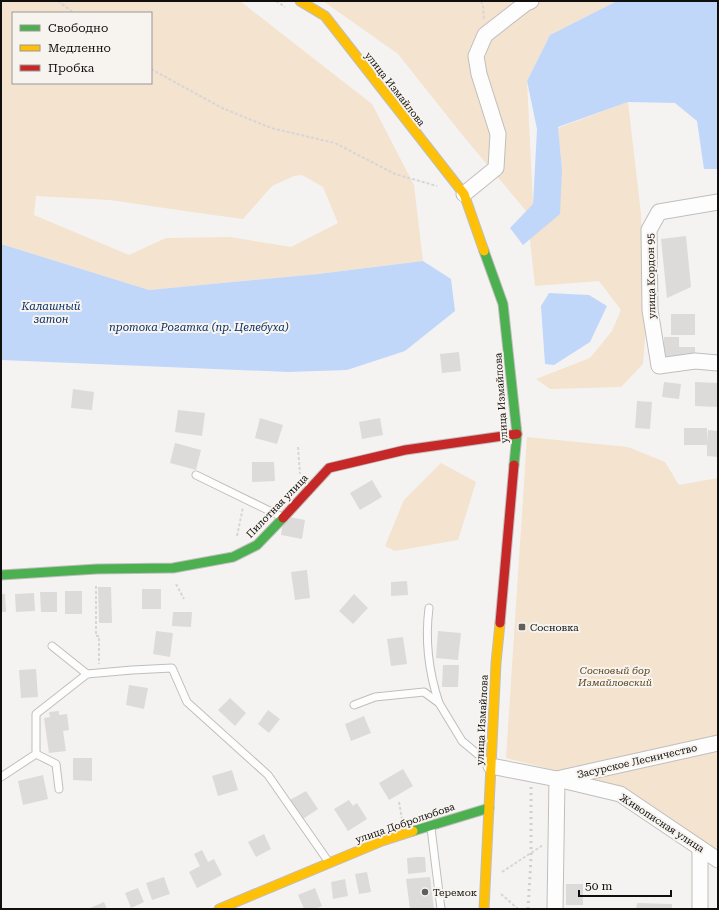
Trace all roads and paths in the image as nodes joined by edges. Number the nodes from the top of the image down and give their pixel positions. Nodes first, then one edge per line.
1 (58, 1) edge
2 (276, 1) edge
3 (300, 1) edge
4 (531, 1) edge
5 (288, 9) dead end
6 (73, 12) edge
7 (152, 70) edge
8 (439, 187) dead end
9 (464, 194) junction
10 (718, 202) edge
11 (718, 363) edge
12 (517, 434) junction
13 (298, 447) dead end
14 (196, 475) dead end
15 (314, 483) junction
16 (244, 499) junction
17 (282, 517) junction
18 (233, 557) junction
19 (97, 569) junction
20 (1, 575) edge
21 (429, 608) dead end
22 (52, 646) dead end
23 (99, 673) junction
24 (87, 674) junction
25 (439, 703) junction
26 (354, 705) dead end
27 (718, 743) edge
28 (36, 754) junction
29 (491, 766) junction
30 (1, 777) edge
31 (557, 779) junction
32 (59, 789) dead end
33 (489, 808) junction
34 (431, 825) junction
35 (556, 836) junction
36 (700, 848) junction
37 (718, 860) edge
38 (329, 863) junction
39 (498, 875) dead end
40 (499, 890) dead end
41 (219, 909) edge
42 (441, 909) edge
43 (484, 909) edge
44 (518, 909) edge
45 (555, 909) edge
46 (700, 909) edge

1 - 6 path
2 - 5 path
3 - 9 main road, улица Измайлова
4 - 9 street
7 - 8 path
9 - 12 main road, улица Измайлова
10 - 11 street, улица Кордон 95
12 - 15 main road, Пилотная улица
12 - 29 main road, улица Измайлова
13 - 15 path
14 - 16 lane
15 - 17 main road, Пилотная улица
16 - 17 lane
16 - 18 path
17 - 18 main road, Пилотная улица
18 - 19 main road, Пилотная улица
19 - 20 main road, Пилотная улица
19 - 23 path
21 - 25 lane
22 - 24 lane
23 - 24 lane
23 - 38 lane
24 - 28 lane
25 - 26 lane
25 - 29 lane
27 - 31 street, Засурское Лесничество
28 - 30 lane
28 - 32 lane
29 - 31 street, Живописная улица
29 - 33 main road, улица Измайлова
31 - 35 street
31 - 36 street, Живописная улица
33 - 34 main road, улица Добролюбова
33 - 43 main road, улица Измайлова
34 - 38 main road, улица Добролюбова
34 - 42 lane
35 - 39 path
35 - 45 street
36 - 37 street, Живописная улица
36 - 46 street
38 - 41 main road, улица Добролюбова
40 - 44 path

